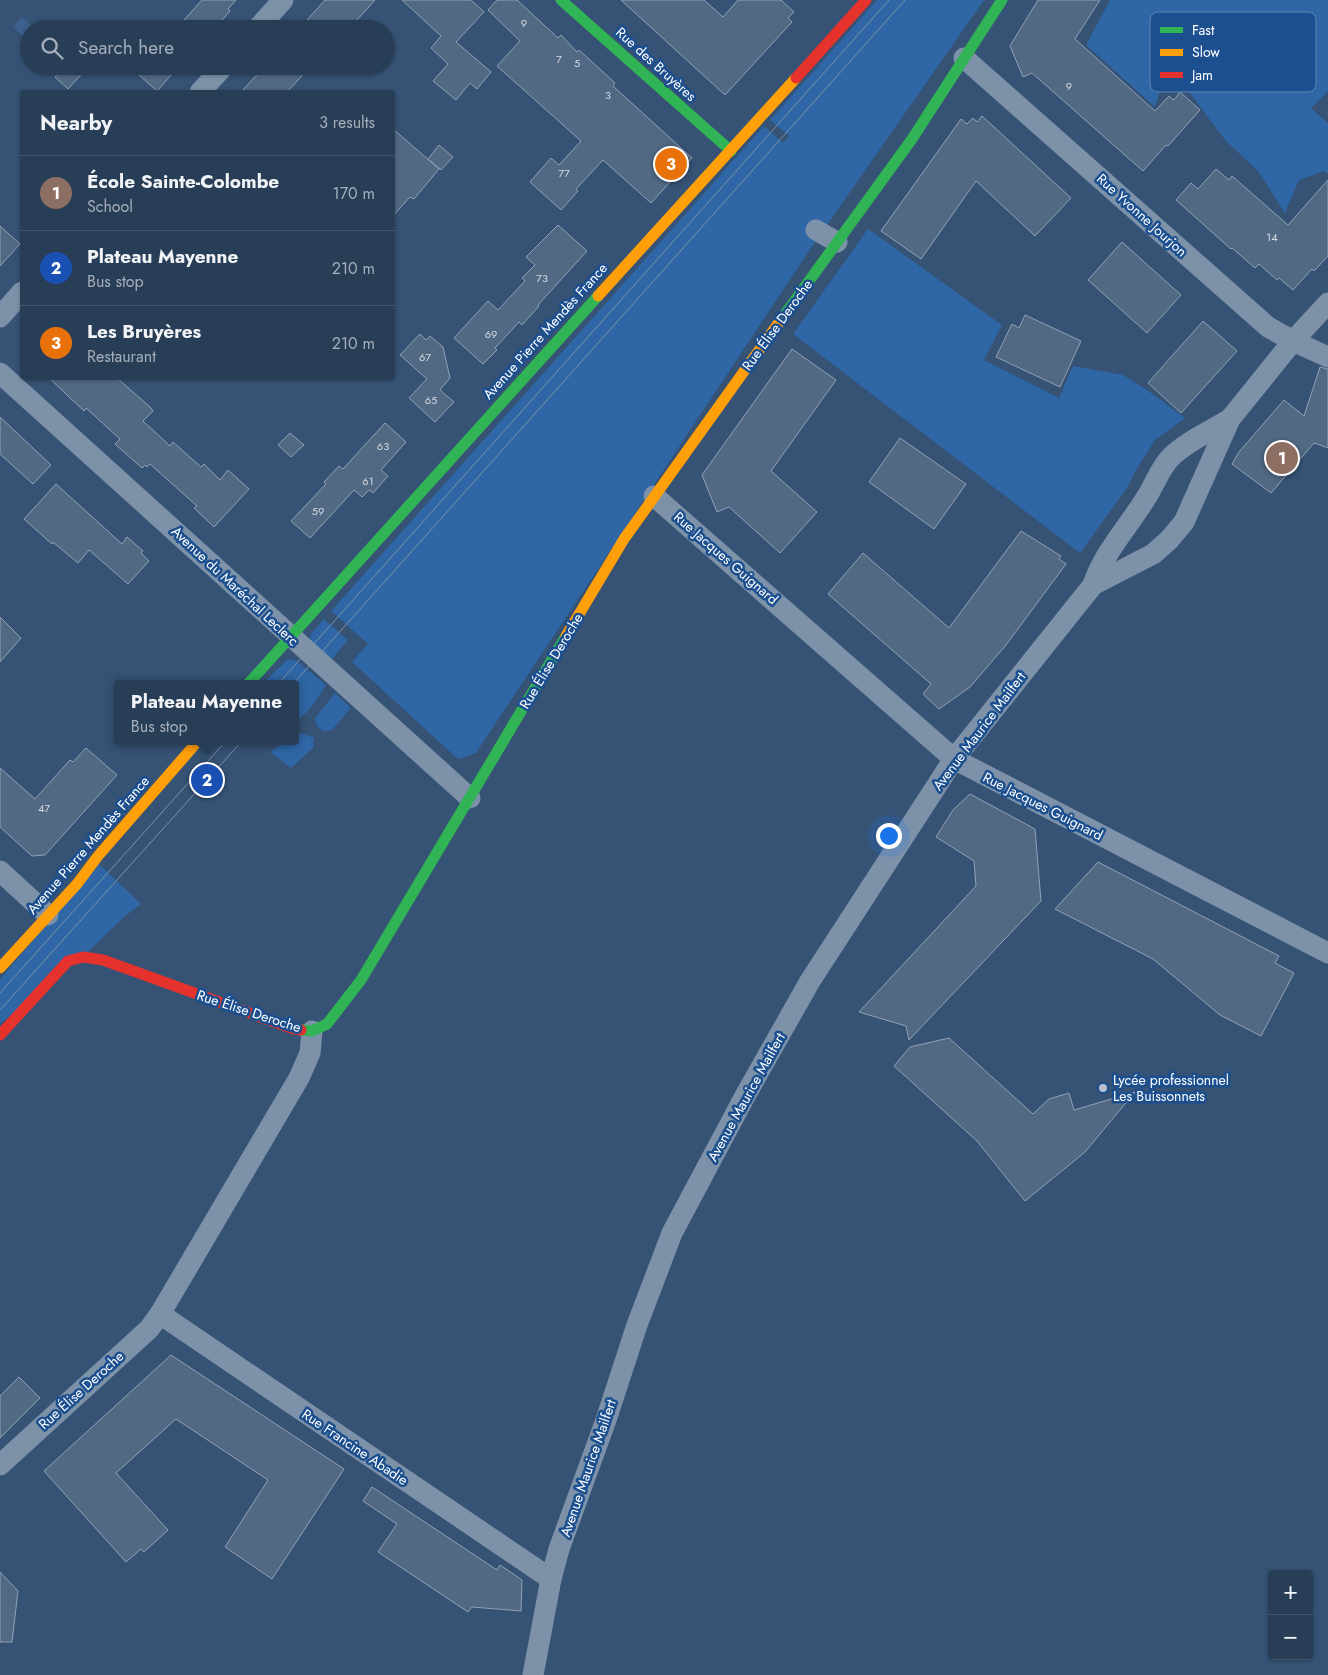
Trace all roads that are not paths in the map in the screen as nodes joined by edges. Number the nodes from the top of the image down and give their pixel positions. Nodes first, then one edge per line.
1 (282, 0) edge
2 (561, 0) edge
3 (866, 0) edge
4 (1002, 0) edge
5 (265, 20) edge
6 (964, 58) junction
7 (216, 75) edge
8 (202, 90) edge
9 (730, 151) junction
10 (816, 230) dead end
11 (837, 242) junction
12 (20, 294) edge
13 (1328, 303) edge
14 (0, 317) edge
15 (1293, 342) junction
16 (1328, 357) edge
17 (0, 373) edge
18 (1230, 420) junction
19 (654, 496) junction
20 (1093, 585) junction
21 (291, 638) junction
22 (252, 680) edge
23 (195, 745) edge
24 (954, 759) junction
25 (470, 798) junction
26 (0, 871) edge
27 (48, 915) junction
28 (1328, 953) edge
29 (0, 968) edge
30 (312, 1030) junction
31 (0, 1035) edge
32 (160, 1314) junction
33 (0, 1464) edge
34 (551, 1579) junction
35 (533, 1675) edge

1 - 5 street
2 - 9 main road, Rue des Bruyères
3 - 9 main road, Avenue Pierre Mendès France
4 - 6 main road, Rue Élise Deroche
6 - 11 main road, Rue Élise Deroche
6 - 15 street, Rue Yvonne Jourjon
7 - 8 street
9 - 21 main road, Avenue Pierre Mendès France
10 - 11 street
11 - 19 main road, Rue Élise Deroche
12 - 14 street
13 - 15 street, Avenue Maurice Mailfert
15 - 16 street, Rue Yvonne Jourjon
15 - 18 street, Avenue Maurice Mailfert
17 - 21 street, Avenue du Maréchal Leclerc
18 - 20 street, Avenue Maurice Mailfert
18 - 20 street, Avenue Maurice Mailfert
19 - 24 street, Rue Jacques Guignard
19 - 25 main road, Rue Élise Deroche
20 - 24 street, Avenue Maurice Mailfert
21 - 22 main road, Avenue Pierre Mendès France
21 - 25 street, Avenue du Maréchal Leclerc
23 - 27 main road, Avenue Pierre Mendès France
24 - 28 street, Rue Jacques Guignard
24 - 34 street, Avenue Maurice Mailfert
25 - 30 main road, Rue Élise Deroche
26 - 27 street
27 - 29 main road, Avenue Pierre Mendès France
30 - 31 main road, Rue Élise Deroche
30 - 32 street, Rue Élise Deroche
32 - 33 street, Rue Élise Deroche
32 - 34 street, Rue Francine Abadie
34 - 35 street, Avenue Maurice Mailfert

